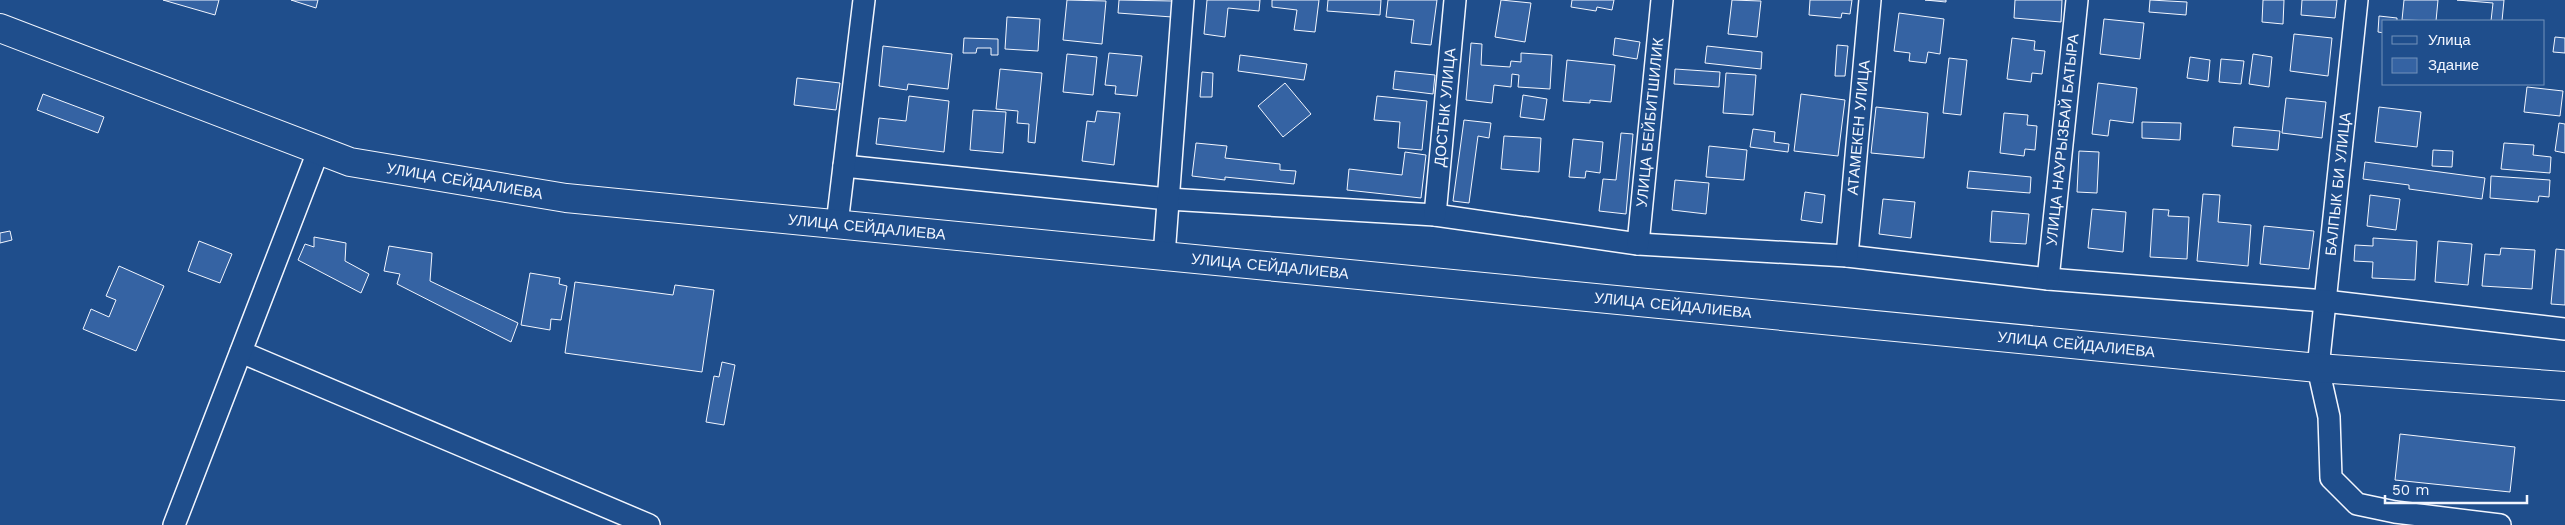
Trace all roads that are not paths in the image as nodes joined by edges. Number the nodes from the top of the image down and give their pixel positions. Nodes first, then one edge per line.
1 (864, 0) edge
2 (1183, 0) edge
3 (1455, 0) edge
4 (1662, 0) edge
5 (1870, 0) edge
6 (2078, 0) edge
7 (2357, 0) edge
8 (0, 28) edge
9 (319, 149) junction
10 (844, 166) junction
11 (1168, 198) junction
12 (1435, 215) junction
13 (837, 224) junction
14 (1638, 244) junction
15 (1164, 256) junction
16 (1847, 256) junction
17 (2048, 279) junction
18 (2325, 301) junction
19 (2565, 329) edge
20 (241, 352) junction
21 (2318, 368) junction
22 (2565, 386) edge
23 (174, 525) edge
24 (649, 525) edge
25 (2500, 525) edge

1 - 10 street
2 - 11 street
3 - 12 street, ДОСТЫК УЛИЦА
4 - 14 street, УЛИЦА БЕЙБИТШИЛИК
5 - 16 street, АТАМЕКЕН УЛИЦА
6 - 17 street, УЛИЦА НАУРЫЗБАЙ БАТЫРА
7 - 18 street, БАЛПЫК БИ УЛИЦА
8 - 9 main road, УЛИЦА СЕЙДАЛИЕВА
9 - 13 main road, УЛИЦА СЕЙДАЛИЕВА
9 - 20 street
10 - 11 street
10 - 13 street
11 - 12 street
11 - 15 street
12 - 14 street
13 - 15 main road, УЛИЦА СЕЙДАЛИЕВА
14 - 16 street
15 - 21 main road, УЛИЦА СЕЙДАЛИЕВА
16 - 17 street
17 - 18 street
18 - 19 street
18 - 21 street, БАЛПЫК БИ УЛИЦА
20 - 23 street
20 - 24 street
21 - 22 main road, УЛИЦА СЕЙДАЛИЕВА
21 - 25 street, БАЛПЫК БИ УЛИЦА

